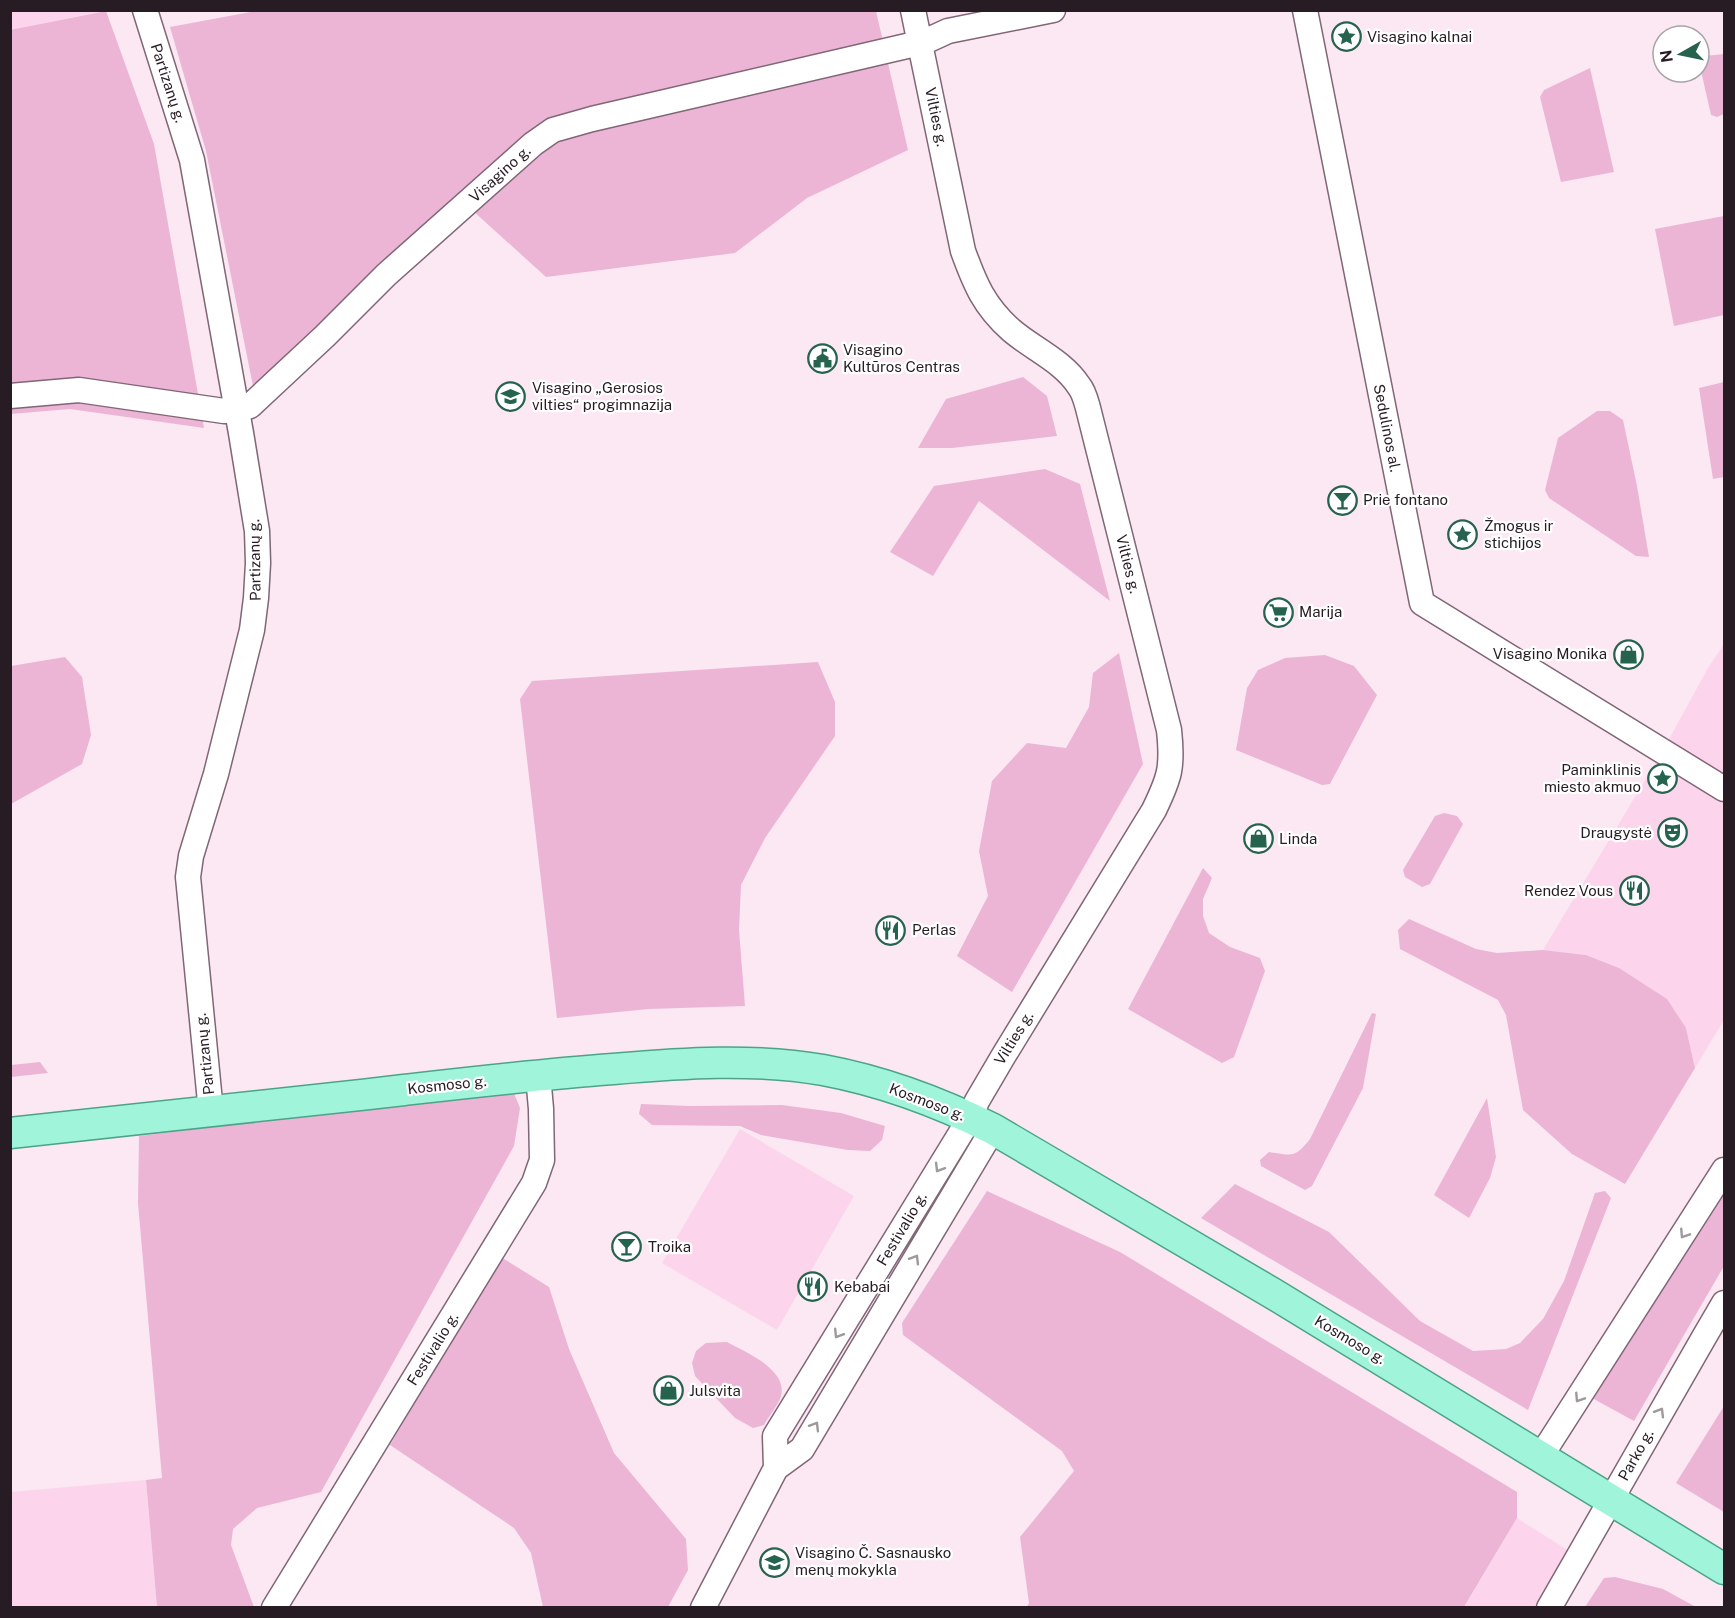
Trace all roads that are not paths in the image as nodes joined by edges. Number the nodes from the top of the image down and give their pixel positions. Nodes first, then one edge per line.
1 (145, 10) edge
2 (913, 10) edge
3 (1053, 10) edge
4 (1305, 10) edge
5 (920, 43) junction
6 (10, 396) edge
7 (237, 410) junction
8 (1725, 789) edge
9 (538, 1075) junction
10 (211, 1112) junction
11 (981, 1123) junction
12 (10, 1133) edge
13 (1725, 1170) edge
14 (1725, 1303) edge
15 (1541, 1456) junction
16 (1612, 1500) junction
17 (1725, 1569) edge
18 (274, 1608) edge
19 (703, 1608) edge
20 (1549, 1608) edge

1 - 7 street, Partizanų g.
2 - 5 street, Vilties g.
3 - 5 street, Visagino g.
4 - 8 street, Sedulinos al.
5 - 7 street, Visagino g.
5 - 11 street, Vilties g.
6 - 7 street
7 - 10 street, Partizanų g.
9 - 10 main road, Kosmoso g.
9 - 11 main road, Kosmoso g.
9 - 18 street, Festivalio g.
10 - 12 main road, Kosmoso g.
11 - 15 main road, Kosmoso g.
11 - 19 street, Festivalio g.
13 -> 15 street
16 -> 14 street, Parko g.
15 - 16 main road, Kosmoso g.
16 - 17 main road, Kosmoso g.
16 - 20 street, Parko g.

